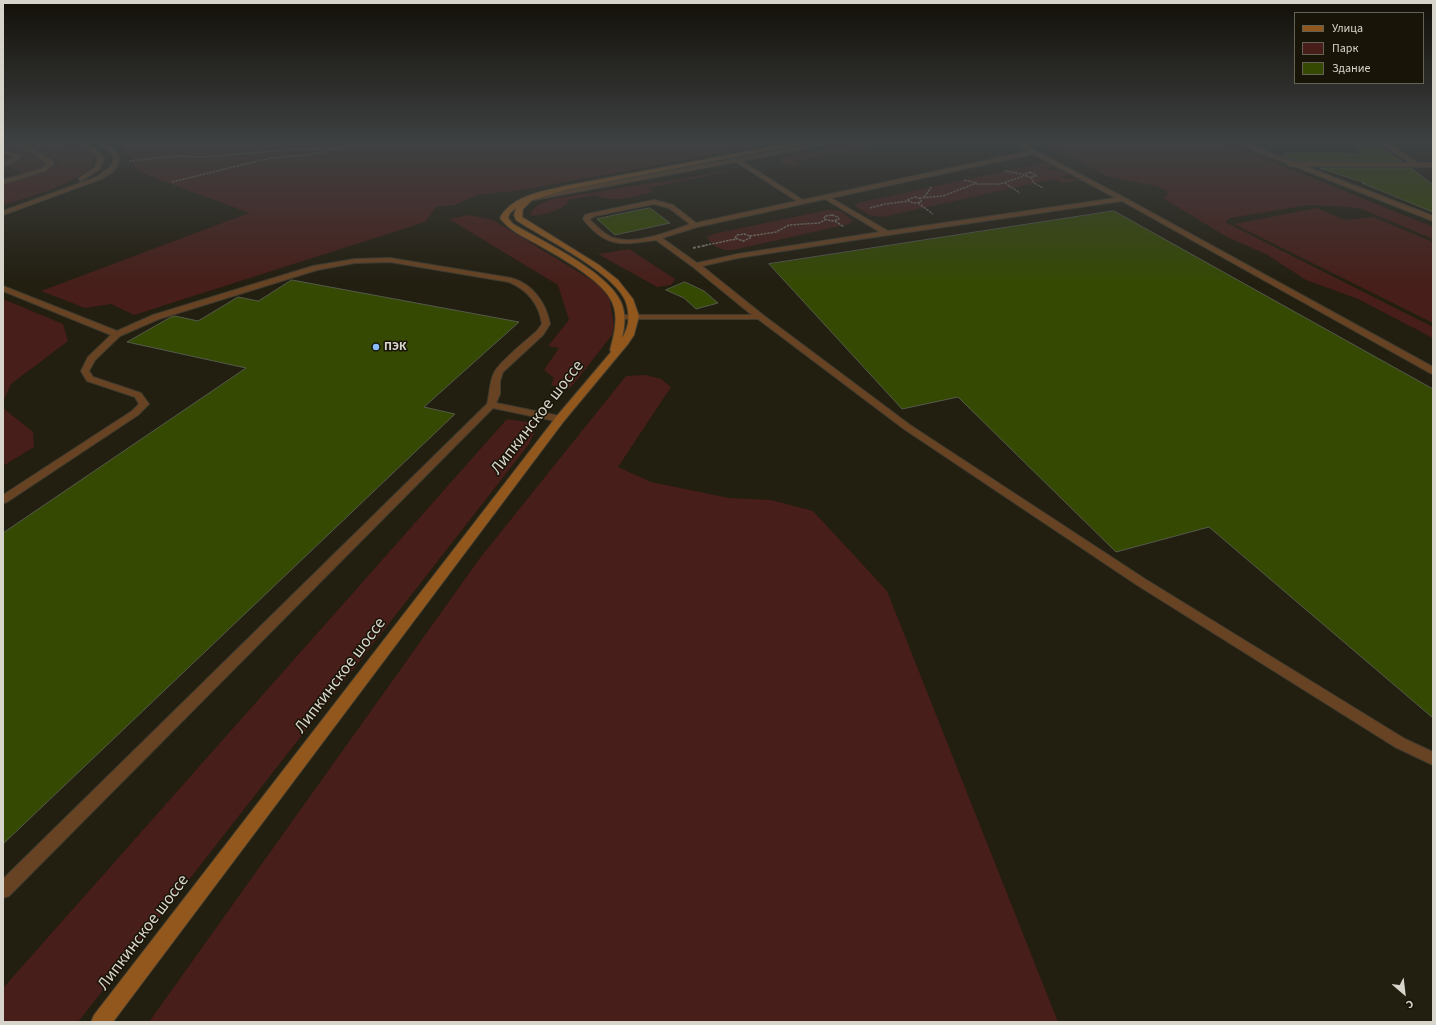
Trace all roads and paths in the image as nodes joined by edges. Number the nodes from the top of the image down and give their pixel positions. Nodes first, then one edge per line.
1 (52, 190) edge
2 (67, 190) edge
3 (561, 190) edge
4 (580, 190) edge
5 (783, 190) edge
6 (864, 190) edge
7 (961, 190) edge
8 (1015, 190) edge
9 (1106, 190) edge
10 (1357, 190) edge
11 (1020, 193) dead end
12 (827, 198) junction
13 (919, 198) junction
14 (530, 199) junction
15 (1123, 199) junction
16 (908, 201) junction
17 (804, 203) junction
18 (3, 208) edge
19 (509, 210) junction
20 (3, 213) edge
21 (853, 213) junction
22 (1433, 219) edge
23 (825, 220) junction
24 (528, 225) junction
25 (695, 225) junction
26 (886, 233) junction
27 (750, 236) junction
28 (656, 238) junction
29 (736, 239) junction
30 (676, 251) junction
31 (696, 265) junction
32 (3, 288) edge
33 (635, 316) junction
34 (620, 317) junction
35 (760, 317) junction
36 (117, 334) junction
37 (614, 354) junction
38 (1433, 371) edge
39 (491, 405) junction
40 (560, 419) junction
41 (3, 500) edge
42 (1433, 759) edge
43 (3, 890) edge
44 (101, 1022) edge

1 - 18 street
2 - 20 street
3 - 14 street
4 - 14 lane
5 - 17 lane
6 - 12 lane
7 - 13 path
8 - 11 path
9 - 15 lane
10 - 22 street
12 - 17 lane
12 - 21 lane
13 - 16 path
13 - 16 path
14 - 19 street
14 - 24 street
15 - 26 lane
15 - 38 lane
16 - 21 path
17 - 25 lane
19 - 24 street
19 - 34 street, Липкинское шоссе
21 - 26 lane
23 - 23 path
23 - 27 path
24 - 33 street
25 - 28 lane
25 - 28 lane
26 - 31 lane
27 - 29 path
27 - 29 path
28 - 30 lane
29 - 30 path
30 - 31 lane
31 - 35 lane
32 - 36 lane
33 - 34 lane
33 - 35 lane
33 - 37 street, Липкинское шоссе
34 - 37 street, Липкинское шоссе
35 - 42 lane
36 - 39 lane
36 - 41 lane
37 - 40 street, Липкинское шоссе
39 - 40 lane
39 - 43 lane
40 - 44 street, Липкинское шоссе

